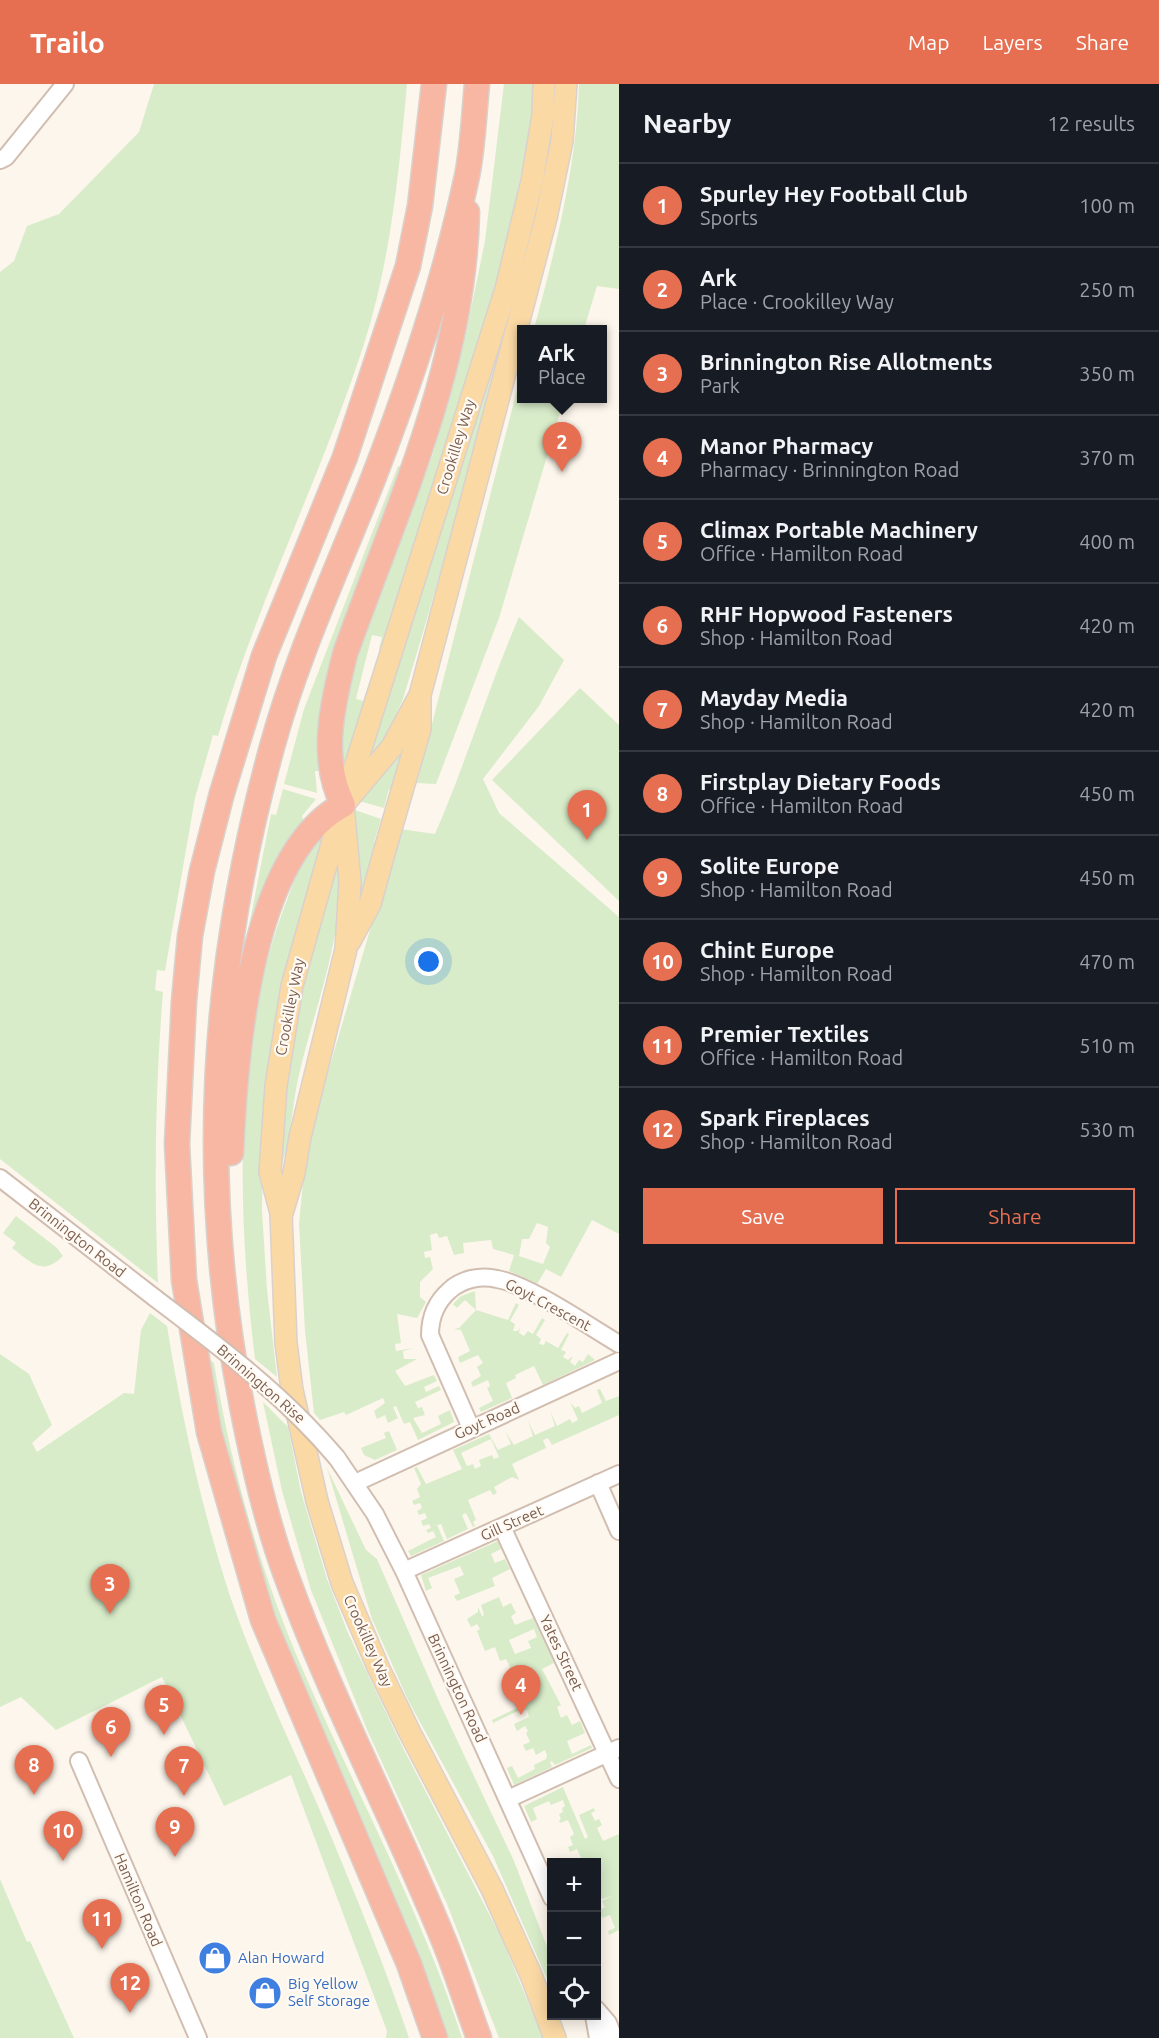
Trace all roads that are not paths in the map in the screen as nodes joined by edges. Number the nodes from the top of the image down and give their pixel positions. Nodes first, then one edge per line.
1 (65, 84) edge
2 (434, 84) edge
3 (477, 84) edge
4 (544, 84) edge
5 (566, 84) edge
6 (0, 160) edge
7 (468, 172) junction
8 (518, 325) edge
9 (517, 328) edge
10 (420, 695) junction
11 (343, 805) junction
12 (346, 949) junction
13 (0, 1178) edge
14 (281, 1213) junction
15 (220, 1254) junction
16 (154, 1298) joint
17 (619, 1344) edge
18 (619, 1361) edge
19 (471, 1428) junction
20 (619, 1474) edge
21 (355, 1483) junction
22 (598, 1483) junction
23 (502, 1527) junction
24 (619, 1531) edge
25 (404, 1571) junction
26 (613, 1751) edge
27 (79, 1761) dead end
28 (619, 1779) edge
29 (508, 1799) junction
30 (547, 1887) edge
31 (601, 2014) edge
32 (595, 2020) edge
33 (198, 2038) edge
34 (435, 2038) edge
35 (479, 2038) edge
36 (555, 2038) edge
37 (598, 2038) edge
38 (614, 2038) edge

1 - 6 street
2 - 34 highway
3 - 7 highway
4 - 11 main road, Crookilley Way
5 - 8 main road, Crookilley Way
7 - 11 highway
7 - 15 highway
9 - 10 main road, Crookilley Way
10 - 11 main road, Crookilley Way
10 - 12 main road, Crookilley Way
11 - 12 main road, Crookilley Way
11 - 14 main road, Crookilley Way
11 - 15 highway
12 - 14 main road, Crookilley Way
13 - 16 street, Brinnington Road
14 - 36 main road, Crookilley Way
15 - 35 highway
16 - 21 street, Brinnington Rise, bridge
17 - 19 street, Goyt Crescent
18 - 19 street, Goyt Road
19 - 21 street, Goyt Road
20 - 22 street, Gill Street
21 - 25 street, Brinnington Road
22 - 23 street, Gill Street
22 - 24 street
23 - 25 street, Gill Street
23 - 26 street, Yates Street
25 - 29 street, Brinnington Road
26 - 28 street, Yates Street
26 - 29 street
27 - 33 street, Hamilton Road
29 - 30 street, Brinnington Road
31 - 38 street
32 - 37 street

